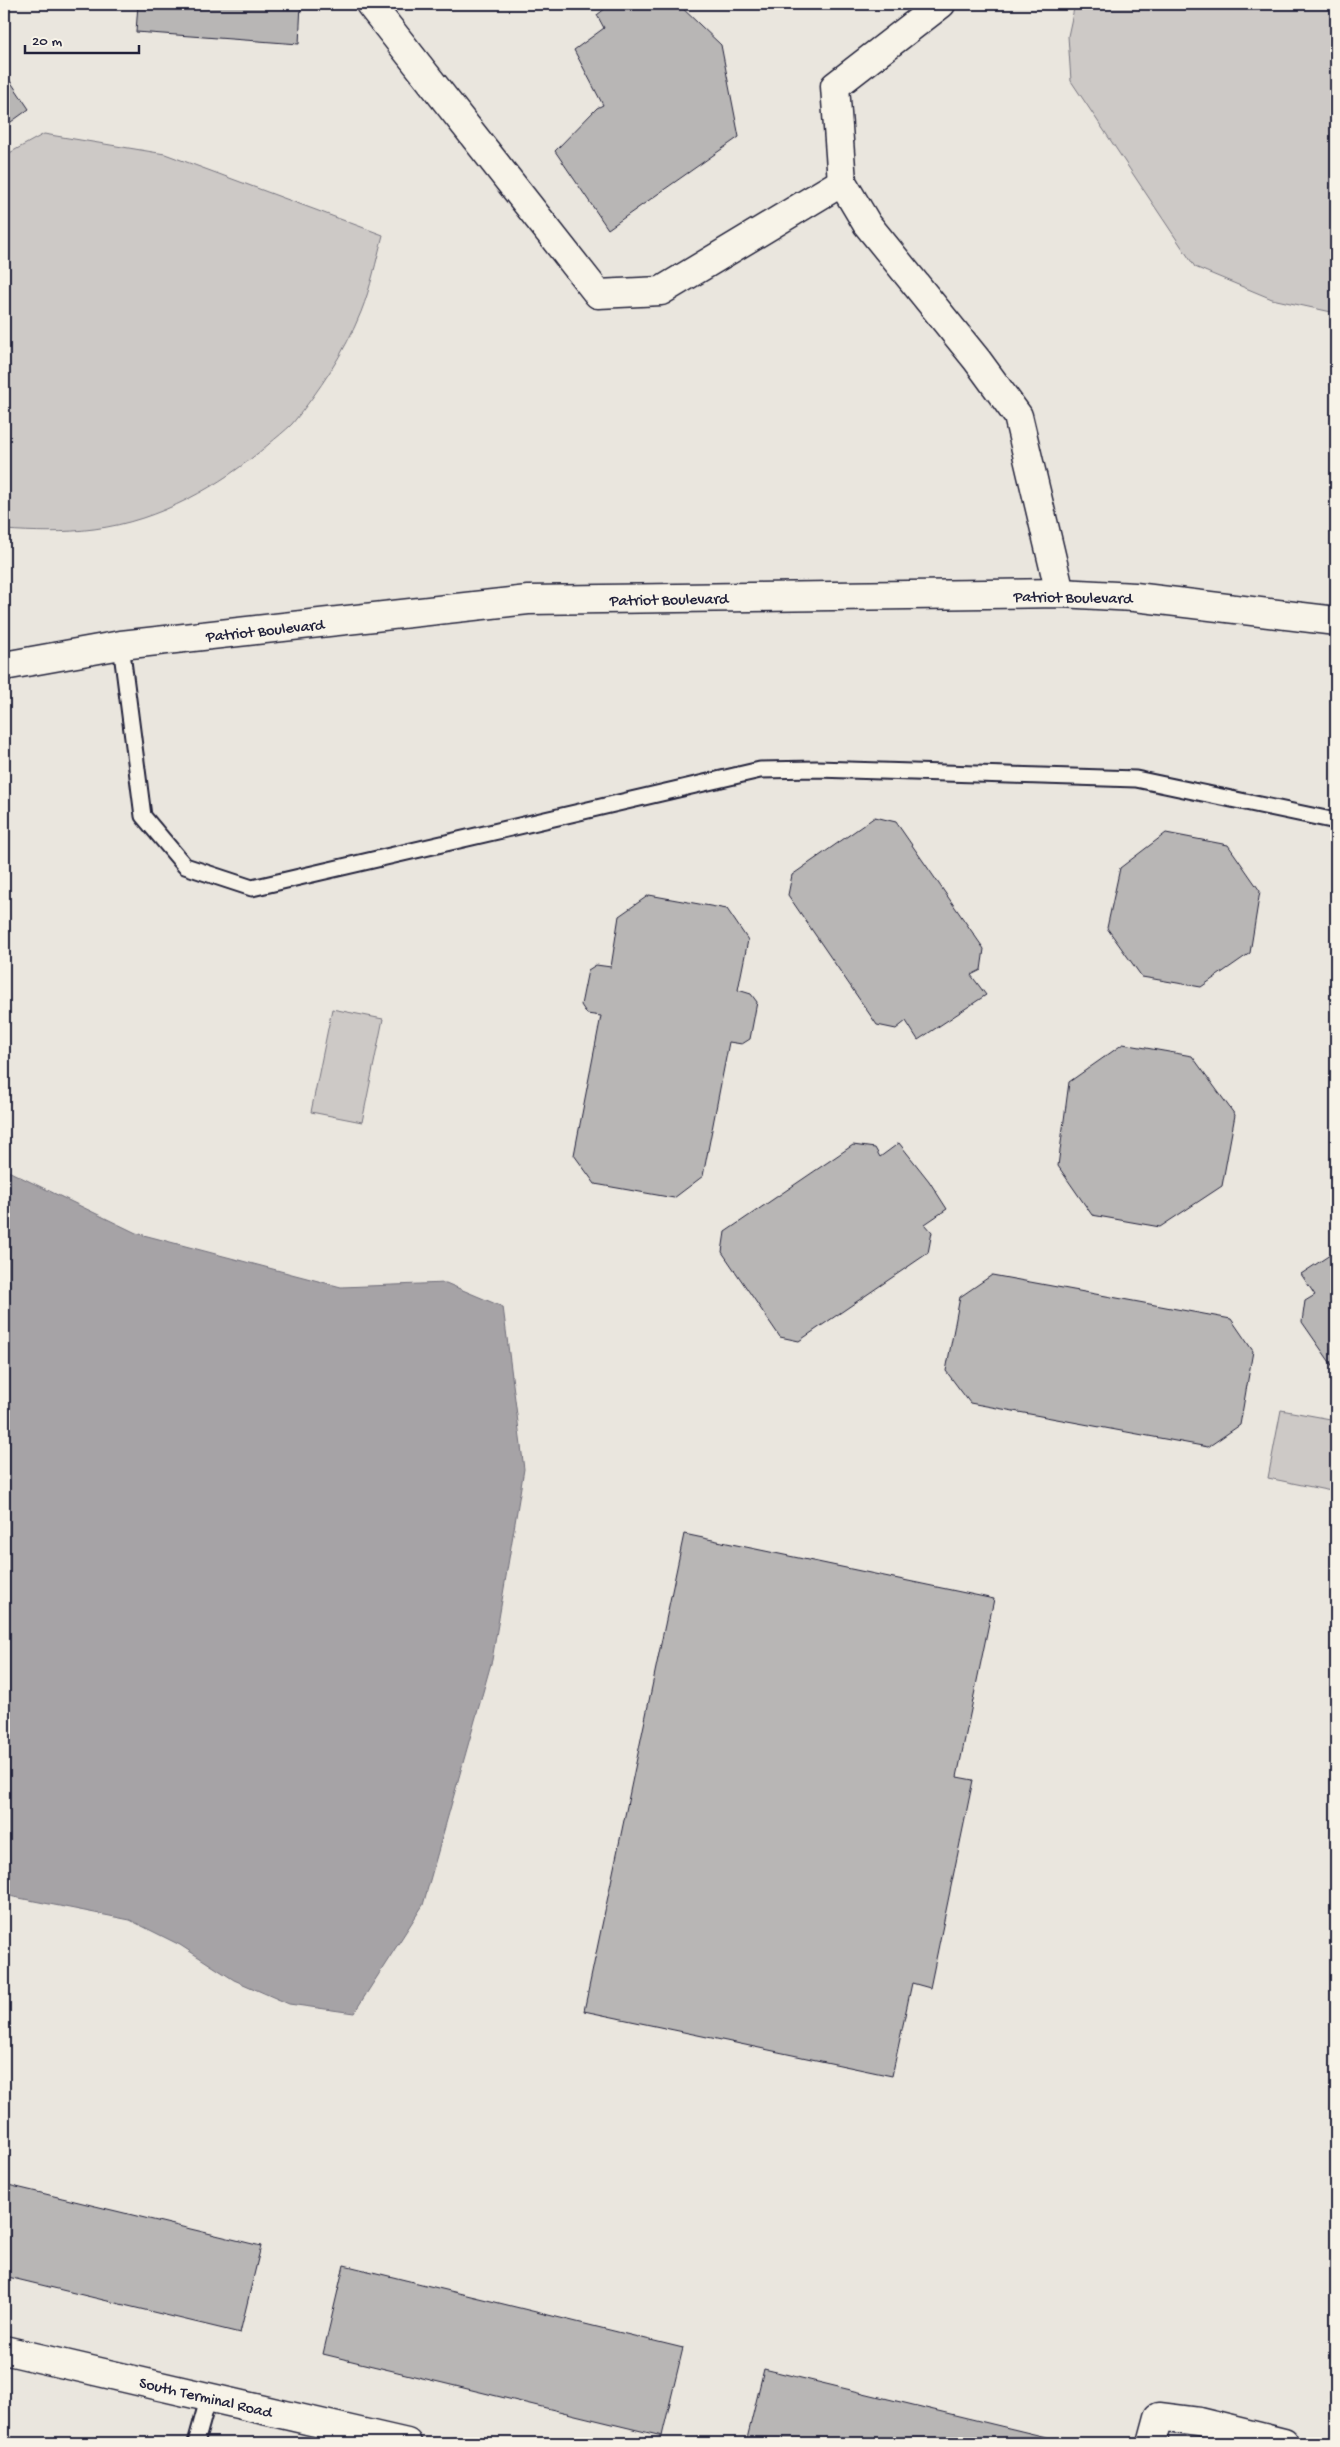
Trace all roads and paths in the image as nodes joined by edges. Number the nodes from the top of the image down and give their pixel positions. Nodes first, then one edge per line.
1 (370, 4) edge
2 (940, 4) edge
3 (842, 182) junction
4 (1060, 593) junction
5 (1336, 620) edge
6 (121, 645) junction
7 (4, 666) edge
8 (1336, 821) edge
9 (4, 2350) edge
10 (209, 2396) junction
11 (196, 2443) edge
12 (407, 2443) edge
13 (1152, 2443) edge
14 (1284, 2443) edge

1 - 3 street
2 - 3 street
3 - 4 street
4 - 5 street, Patriot Boulevard
4 - 6 street, Patriot Boulevard
6 - 7 street, Patriot Boulevard
6 - 8 lane
9 - 10 street, South Terminal Road
10 - 11 lane
10 - 12 street, South Terminal Road
13 - 14 street

